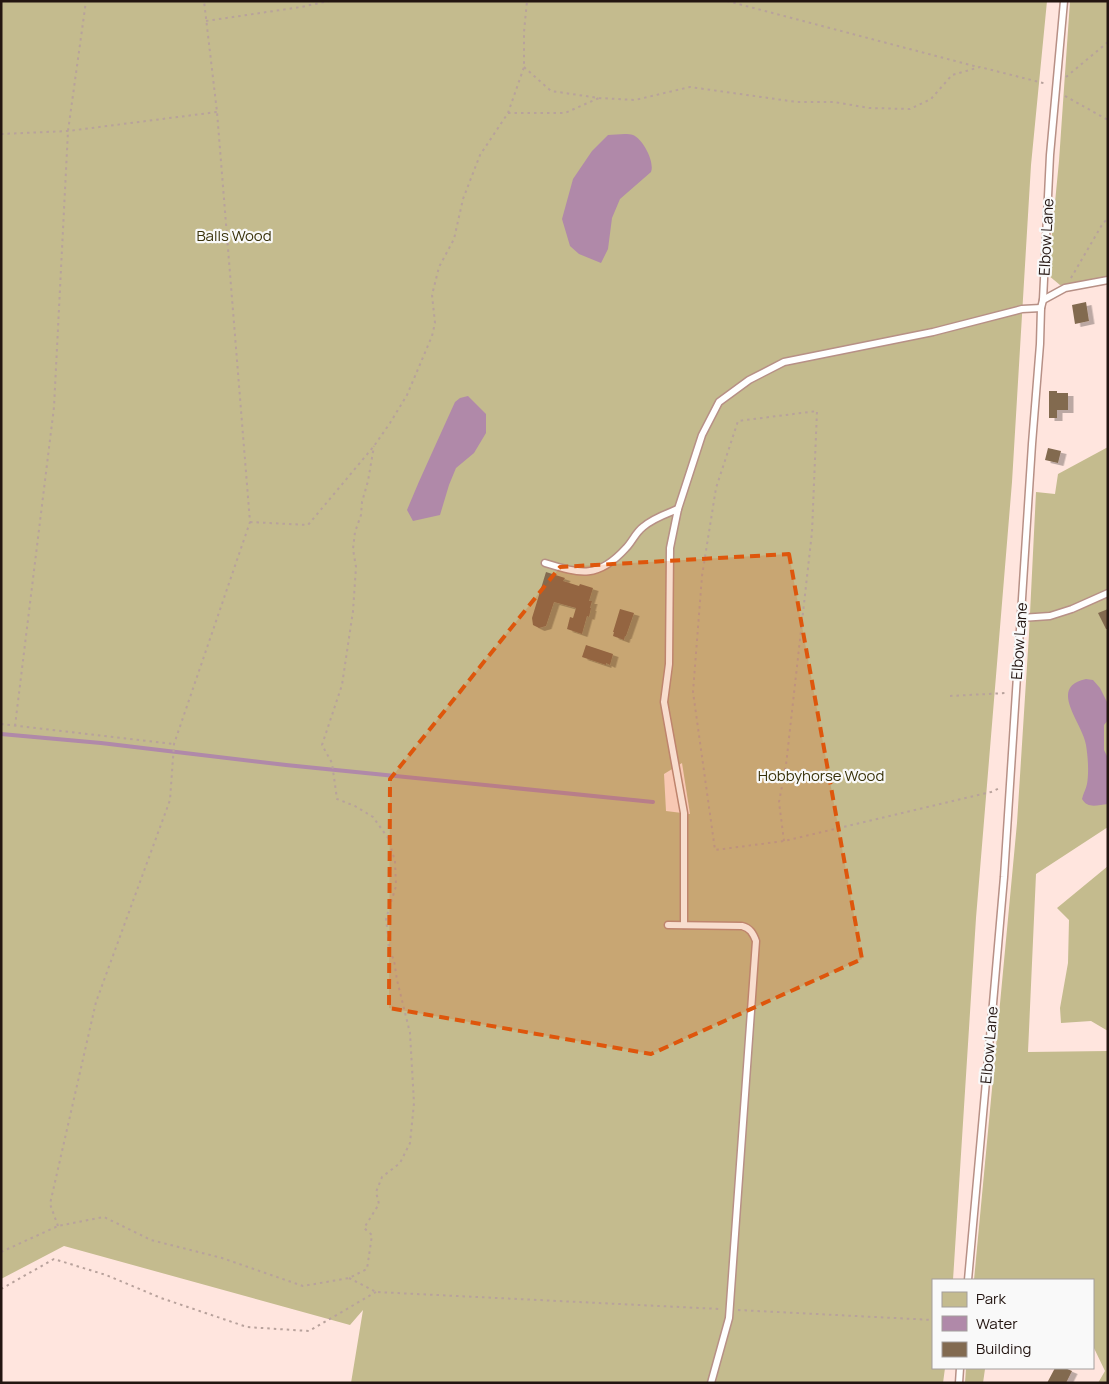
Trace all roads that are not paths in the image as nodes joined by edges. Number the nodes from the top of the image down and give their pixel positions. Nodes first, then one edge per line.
1 (1064, 1) edge
2 (1108, 280) edge
3 (1043, 300) junction
4 (1041, 308) junction
5 (678, 509) junction
6 (545, 563) dead end
7 (1108, 593) edge
8 (1021, 618) junction
9 (668, 925) dead end
10 (684, 925) junction
11 (968, 1279) edge
12 (960, 1369) edge
13 (711, 1383) edge
14 (959, 1383) edge

1 - 3 lane, Elbow Lane
2 - 3 lane
3 - 4 lane, Elbow Lane
4 - 5 lane
4 - 8 lane, Elbow Lane
5 - 6 lane
5 - 10 lane
7 - 8 lane
8 - 11 lane, Elbow Lane
9 - 10 lane
10 - 13 lane
12 - 14 lane

